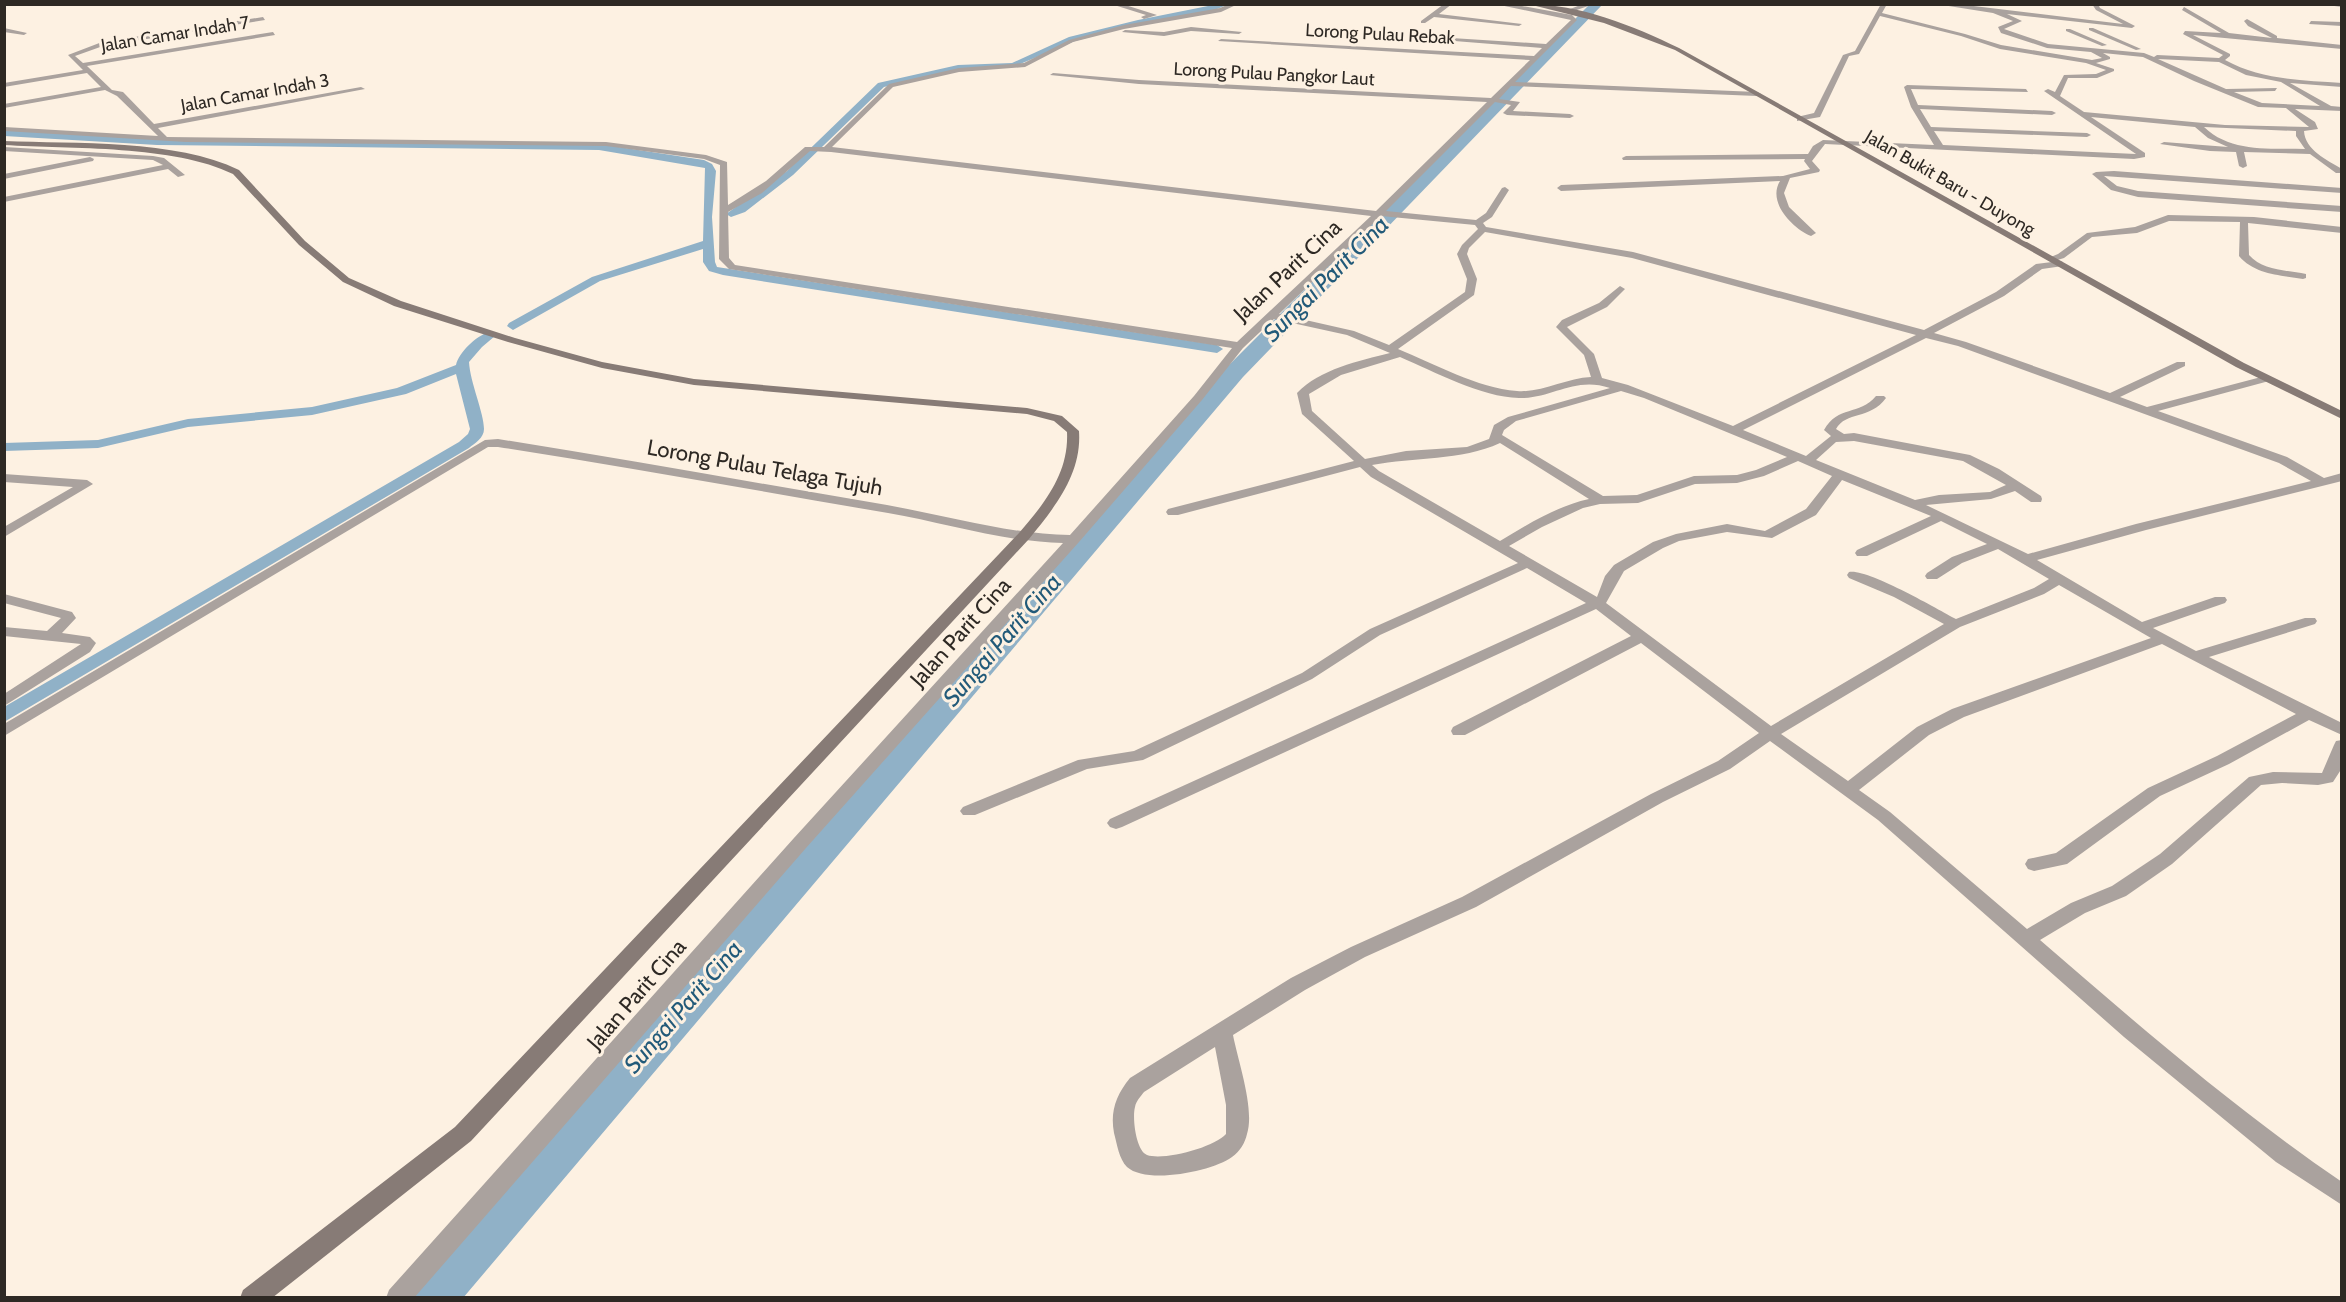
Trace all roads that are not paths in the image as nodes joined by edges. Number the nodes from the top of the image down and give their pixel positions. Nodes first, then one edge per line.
1 (1114, 4) edge
2 (1235, 4) edge
3 (1449, 4) edge
4 (1497, 4) edge
5 (1531, 4) edge
6 (1591, 4) edge
7 (1884, 4) edge
8 (1939, 4) edge
9 (2095, 4) edge
10 (2342, 5) edge
11 (2322, 6) edge
12 (2184, 9) dead end
13 (1996, 12) junction
14 (2068, 12) dead end
15 (1571, 14) junction
16 (1878, 14) junction
17 (1433, 15) junction
18 (263, 19) dead end
19 (2072, 21) junction
20 (2247, 21) dead end
21 (1423, 22) dead end
22 (2311, 22) dead end
23 (1519, 24) dead end
24 (2098, 24) junction
25 (2342, 24) edge
26 (4, 30) edge
27 (1110, 30) junction
28 (2068, 30) dead end
29 (2287, 32) dead end
30 (24, 33) dead end
31 (1249, 33) dead end
32 (273, 34) dead end
33 (2229, 35) junction
34 (1420, 38) dead end
35 (2278, 40) junction
36 (1221, 41) dead end
37 (2300, 41) junction
38 (2342, 46) edge
39 (2089, 48) junction
40 (2116, 50) junction
41 (1542, 52) junction
42 (2151, 56) junction
43 (2220, 60) junction
44 (2089, 61) junction
45 (81, 64) junction
46 (88, 71) junction
47 (1053, 75) dead end
48 (2280, 80) junction
49 (1512, 84) junction
50 (4, 85) edge
51 (2342, 85) edge
52 (107, 88) junction
53 (361, 89) dead end
54 (2275, 89) dead end
55 (2220, 90) junction
56 (2026, 91) dead end
57 (2048, 91) dead end
58 (1757, 94) junction
59 (324, 96) junction
60 (2056, 97) junction
61 (332, 101) dead end
62 (1499, 101) junction
63 (4, 106) edge
64 (1915, 107) junction
65 (2289, 108) junction
66 (2332, 109) junction
67 (2342, 110) edge
68 (2052, 113) dead end
69 (2081, 113) junction
70 (1570, 116) dead end
71 (1800, 119) junction
72 (2198, 125) junction
73 (154, 126) junction
74 (4, 129) edge
75 (1928, 129) junction
76 (2300, 130) junction
77 (2087, 135) dead end
78 (164, 138) junction
79 (1843, 141) junction
80 (4, 143) edge
81 (2164, 144) dead end
82 (1939, 146) junction
83 (4, 149) edge
84 (2239, 149) junction
85 (827, 150) junction
86 (2313, 152) junction
87 (109, 156) junction
88 (1811, 157) junction
89 (1626, 158) dead end
90 (1644, 165) dead end
91 (170, 166) junction
92 (2244, 166) dead end
93 (2339, 171) dead end
94 (181, 175) dead end
95 (4, 177) edge
96 (1784, 178) junction
97 (1561, 188) dead end
98 (1505, 190) dead end
99 (2342, 191) edge
100 (4, 200) edge
101 (2342, 209) edge
102 (725, 210) junction
103 (1380, 213) junction
104 (2244, 220) junction
105 (1481, 226) junction
106 (2338, 230) edge
107 (1811, 233) dead end
108 (2342, 242) edge
109 (2055, 261) junction
110 (2303, 276) dead end
111 (1620, 289) dead end
112 (1274, 315) junction
113 (1925, 334) junction
114 (1239, 346) junction
115 (1396, 352) junction
116 (2181, 364) dead end
117 (2265, 379) junction
118 (1596, 380) junction
119 (1624, 387) junction
120 (1880, 398) dead end
121 (2109, 398) junction
122 (2145, 411) junction
123 (2342, 416) edge
124 (1732, 431) junction
125 (1498, 437) junction
126 (1840, 437) junction
127 (1802, 459) junction
128 (1361, 463) junction
129 (1840, 474) junction
130 (2342, 477) edge
131 (4, 478) edge
132 (2322, 482) junction
133 (2016, 485) junction
134 (2036, 499) dead end
135 (1600, 500) junction
136 (1915, 504) junction
137 (1173, 512) dead end
138 (1942, 516) junction
139 (4, 533) edge
140 (1024, 536) junction
141 (1074, 539) junction
142 (1999, 544) junction
143 (1499, 547) junction
144 (1862, 553) dead end
145 (2025, 559) junction
146 (1528, 563) junction
147 (1854, 575) dead end
148 (1932, 576) dead end
149 (2059, 579) junction
150 (4, 598) edge
151 (2220, 600) dead end
152 (1597, 603) junction
153 (2310, 621) dead end
154 (1955, 624) junction
155 (2141, 627) junction
156 (4, 630) edge
157 (51, 636) junction
158 (1641, 637) junction
159 (2163, 639) junction
160 (2195, 657) junction
161 (4, 701) edge
162 (2308, 714) junction
163 (2342, 730) edge
164 (4, 731) edge
165 (1459, 731) dead end
166 (1770, 733) junction
167 (2342, 745) edge
168 (1848, 790) junction
169 (969, 811) dead end
170 (1116, 823) dead end
171 (2034, 864) dead end
172 (2025, 940) junction
173 (1222, 1032) junction
174 (2342, 1195) edge
175 (252, 1298) edge
176 (398, 1298) edge

1 - 27 street
2 - 27 street
3 - 17 street
4 - 15 street
5 - 15 main road, Jalan Bukit Baru - Duyong
6 - 15 street
7 - 16 street
8 - 13 street
9 - 24 street
10 - 11 street
12 - 33 street
13 - 19 street
13 - 39 street
14 - 24 street
15 - 41 street, Jalan Parit Cina
15 - 58 main road, Jalan Bukit Baru - Duyong
16 - 44 street
16 - 71 street
17 - 21 street
17 - 23 street
18 - 45 street
19 - 24 street
19 - 42 street
20 - 35 street
22 - 25 street
26 - 30 street
27 - 31 street
27 - 85 street
28 - 40 street
29 - 37 street
32 - 45 street, Jalan Camar Indah 7
33 - 35 street
33 - 43 street
34 - 41 street
35 - 37 street
36 - 41 street, Lorong Pulau Rebak
37 - 38 street
39 - 40 street
39 - 44 street
40 - 42 street
41 - 49 street, Jalan Parit Cina
42 - 43 street
42 - 55 street
43 - 48 street
44 - 60 street
45 - 46 street
46 - 50 street
46 - 52 street
47 - 62 street, Lorong Pulau Pangkor Laut
48 - 51 street
48 - 66 street
49 - 58 street
49 - 62 street, Jalan Parit Cina
52 - 63 street
52 - 73 street
53 - 59 street, Jalan Camar Indah 3
54 - 55 street
55 - 65 street
56 - 64 street
57 - 60 street
58 - 71 main road, Jalan Bukit Baru - Duyong
59 - 61 street
59 - 73 street, Jalan Camar Indah 3
60 - 69 street
62 - 70 street
62 - 103 street, Jalan Parit Cina
64 - 68 street
64 - 75 street
65 - 66 street
65 - 76 street
66 - 67 street
69 - 72 street
69 - 82 street
71 - 79 main road, Jalan Bukit Baru - Duyong
72 - 76 street
72 - 84 street
73 - 78 street
74 - 78 street
75 - 77 street
75 - 82 street
76 - 86 street
78 - 102 street
79 - 82 street
79 - 88 street
79 - 109 main road, Jalan Bukit Baru - Duyong
80 - 140 main road
81 - 84 street
83 - 87 street
84 - 86 street
84 - 92 street
85 - 102 street
85 - 103 street
86 - 93 street
87 - 91 street
87 - 95 street
88 - 89 street
88 - 90 street
88 - 96 street
91 - 94 street
91 - 100 street
96 - 97 street
96 - 107 street
98 - 105 street
99 - 101 street
102 - 114 street
103 - 105 street
103 - 112 street, Jalan Parit Cina
104 - 106 street
104 - 109 street
104 - 110 street
105 - 113 street
105 - 115 street
106 - 108 street
109 - 113 street
109 - 117 main road, Jalan Bukit Baru - Duyong
111 - 118 street
112 - 114 street, Jalan Parit Cina
112 - 115 street
113 - 121 street
113 - 124 street
114 - 141 street, Jalan Parit Cina
115 - 118 street
115 - 128 street
116 - 121 street
117 - 122 street
117 - 123 main road, Jalan Bukit Baru - Duyong
118 - 119 street
119 - 124 street
119 - 125 street
120 - 126 street
121 - 122 street
122 - 132 street
124 - 127 street
125 - 128 street
125 - 135 street
126 - 127 street
126 - 133 street
127 - 129 street
127 - 135 street
128 - 137 street
128 - 143 street
129 - 136 street
129 - 152 street
130 - 132 street
131 - 139 street
132 - 145 street
133 - 134 street
133 - 136 street
135 - 143 street
136 - 138 street
138 - 142 street
138 - 144 street
140 - 141 street, Lorong Pulau Telaga Tujuh
140 - 164 street, Lorong Pulau Telaga Tujuh
140 - 175 main road
141 - 176 street, Jalan Parit Cina
142 - 145 street
142 - 148 street
143 - 146 street
145 - 149 street
146 - 152 street
146 - 169 street
147 - 154 street
149 - 154 street
149 - 155 street
150 - 157 street
151 - 155 street
152 - 158 street
152 - 170 street
153 - 160 street
154 - 166 street
155 - 159 street
156 - 157 street
157 - 161 street
158 - 165 street
158 - 166 street
159 - 160 street
159 - 168 street
160 - 162 street
162 - 163 street
162 - 171 street
166 - 168 street
166 - 173 street
167 - 172 street
168 - 172 street
172 - 174 street
173 - 173 street

